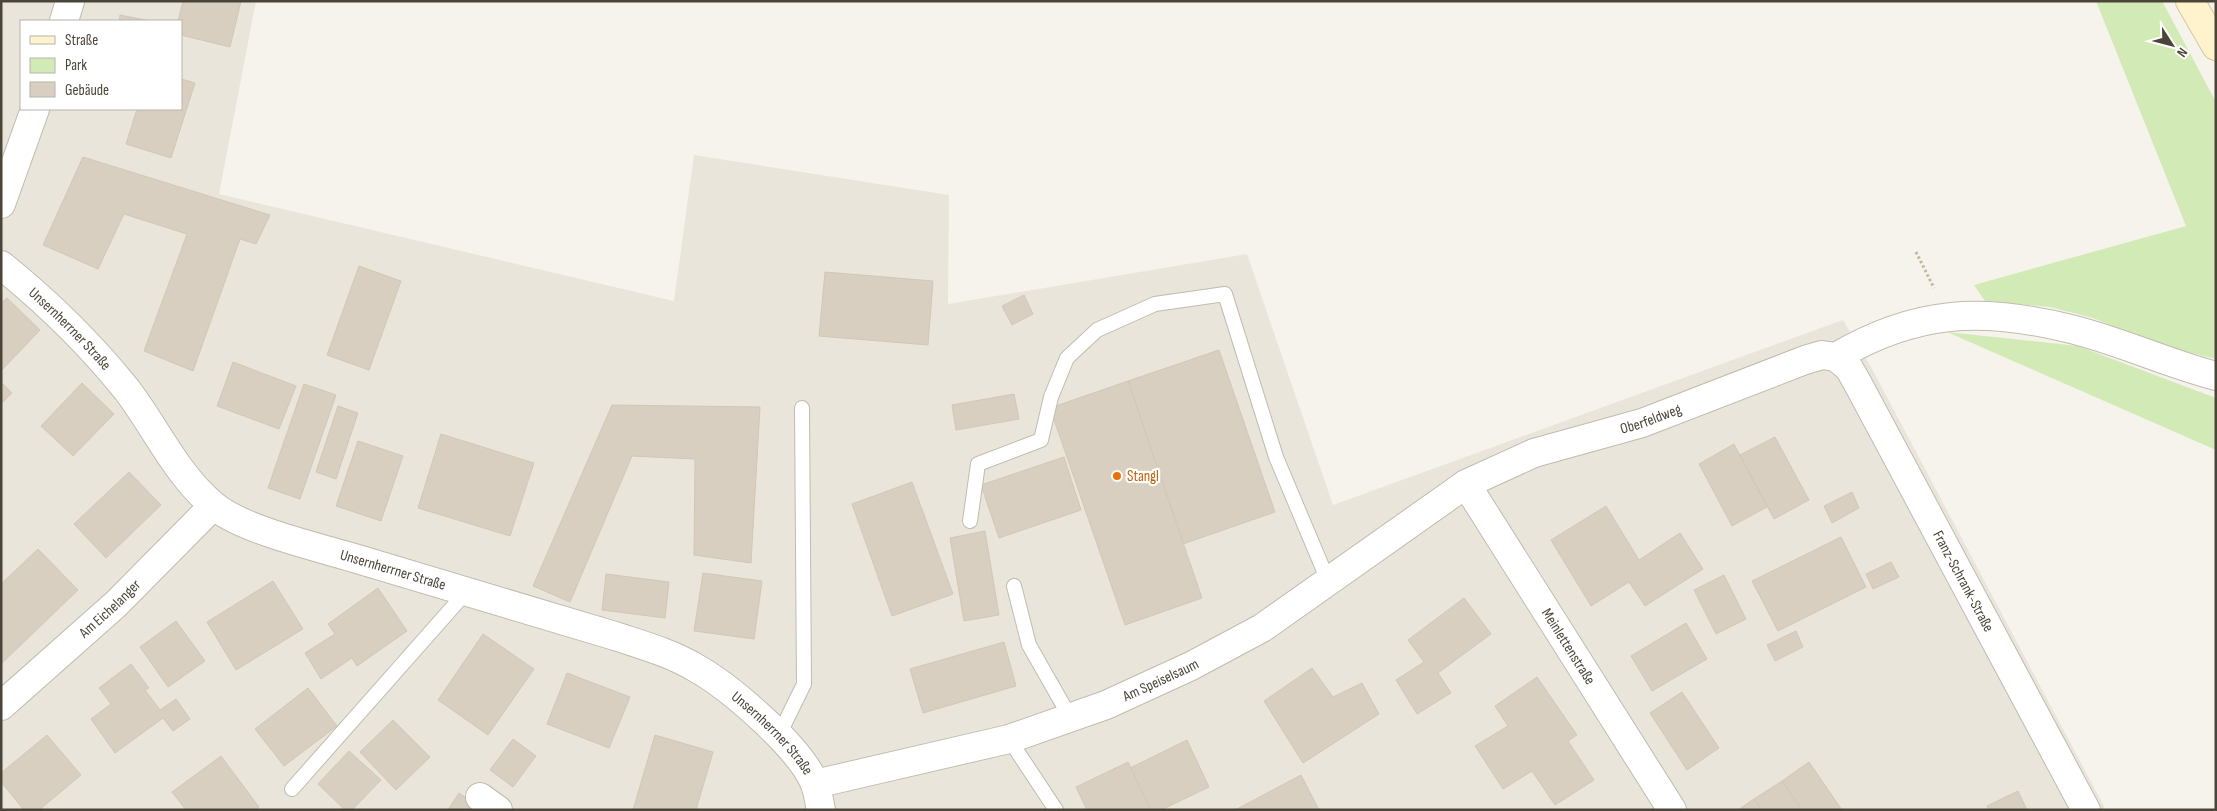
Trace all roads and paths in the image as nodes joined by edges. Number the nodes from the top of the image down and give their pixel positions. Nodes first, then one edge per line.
1 (70, 1) edge
2 (2190, 1) edge
3 (64, 20) edge
4 (2216, 46) edge
5 (35, 110) edge
6 (1, 204) edge
7 (1916, 252) dead end
8 (1, 265) edge
9 (1947, 316) junction
10 (1836, 357) junction
11 (2216, 376) edge
12 (802, 408) dead end
13 (1466, 484) junction
14 (213, 506) junction
15 (970, 522) dead end
16 (1329, 583) junction
17 (1014, 586) dead end
18 (467, 592) junction
19 (1, 706) edge
20 (1070, 718) junction
21 (778, 737) junction
22 (1009, 739) junction
23 (815, 784) junction
24 (292, 789) dead end
25 (821, 810) edge
26 (1056, 810) edge
27 (1672, 810) edge
28 (2086, 810) edge

1 - 3 street
2 - 4 main road
5 - 6 street
7 - 9 path
8 - 14 street, Unsernherrner Straße
9 - 10 street
9 - 11 street
10 - 13 street, Oberfeldweg
10 - 28 street, Franz-Schrank-Straße
12 - 21 lane
13 - 16 street, Am Speiselsaum
13 - 27 street, Meinlettenstraße
14 - 18 street, Unsernherrner Straße
14 - 19 street, Am Eichelanger
15 - 16 lane
16 - 20 street, Am Speiselsaum
17 - 20 lane
18 - 21 street, Unsernherrner Straße
18 - 24 lane
20 - 22 street, Am Speiselsaum
21 - 23 street, Unsernherrner Straße
22 - 23 street, Am Speiselsaum
22 - 26 lane
23 - 25 street, Unsernherrner Straße

